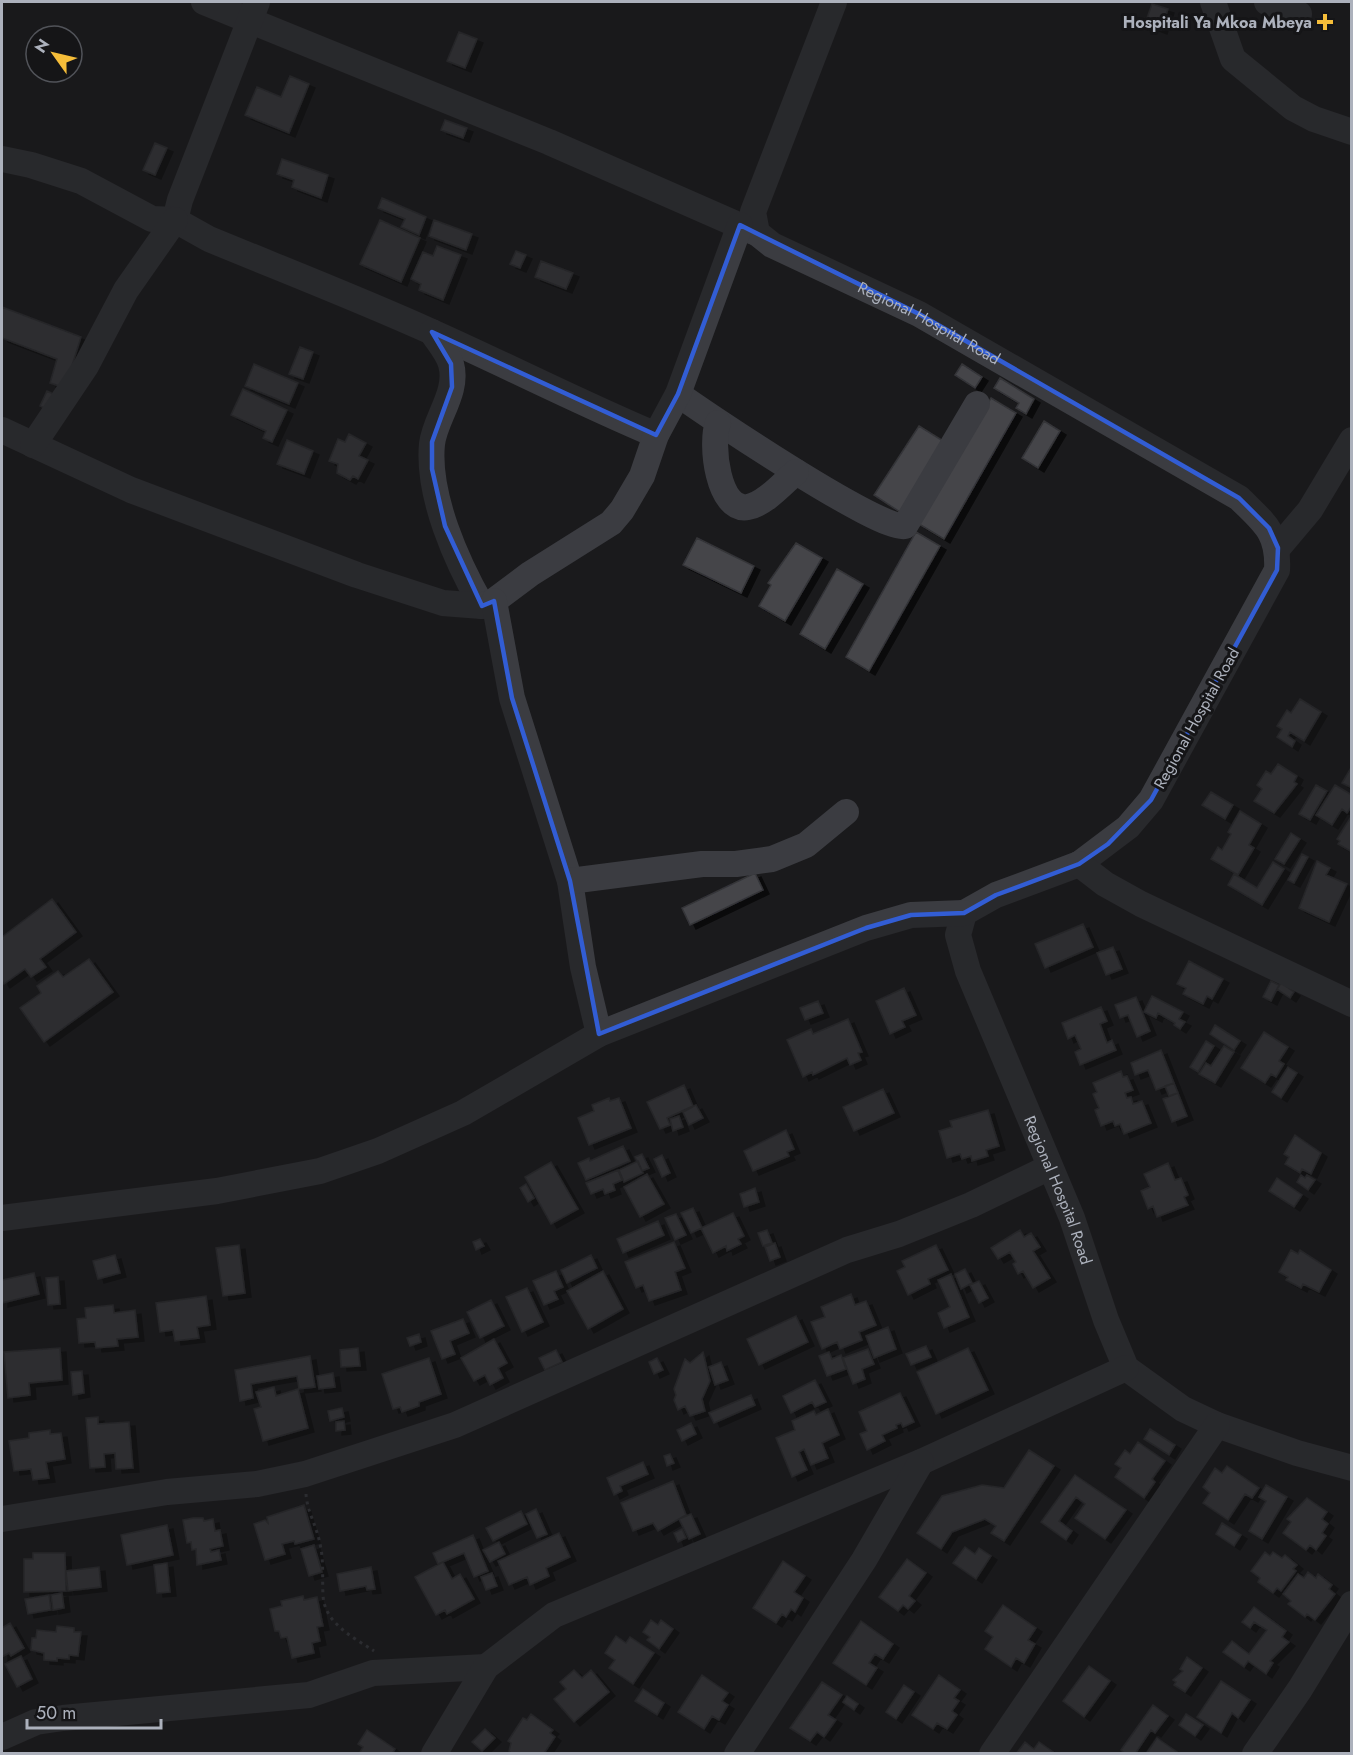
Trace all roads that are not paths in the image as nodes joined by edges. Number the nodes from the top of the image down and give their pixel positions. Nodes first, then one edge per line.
1 (204, 2) edge
2 (834, 2) edge
3 (1213, 2) edge
4 (1267, 2) edge
5 (253, 12) edge
6 (1299, 14) dead end
7 (1352, 132) edge
8 (2, 159) edge
9 (176, 220) junction
10 (749, 229) junction
11 (432, 332) junction
12 (678, 394) junction
13 (977, 404) dead end
14 (718, 423) junction
15 (2, 430) edge
16 (656, 435) junction
17 (1352, 440) edge
18 (33, 445) junction
19 (796, 472) junction
20 (1278, 549) junction
21 (488, 603) junction
22 (846, 812) dead end
23 (1079, 864) junction
24 (570, 881) junction
25 (964, 913) junction
26 (1351, 1002) edge
27 (599, 1034) junction
28 (1050, 1167) junction
29 (2, 1218) edge
30 (1126, 1368) junction
31 (1217, 1425) junction
32 (921, 1462) junction
33 (1352, 1468) edge
34 (2, 1519) edge
35 (1352, 1605) edge
36 (486, 1667) junction
37 (2, 1737) edge
38 (434, 1754) edge
39 (736, 1754) edge
40 (992, 1754) edge
41 (1255, 1754) edge

1 - 5 street, Regional Hospital Road
2 - 10 street
3 - 7 street
4 - 6 street
5 - 9 street
5 - 10 street, Regional Hospital Road
8 - 9 street
9 - 11 street
9 - 18 street
10 - 12 street
10 - 20 street, Regional Hospital Road
11 - 16 street
11 - 21 street
12 - 14 street
12 - 16 street
13 - 19 street
14 - 19 street
14 - 19 street
15 - 18 street
16 - 21 street
17 - 20 street
18 - 21 street
20 - 23 street, Regional Hospital Road
21 - 24 street
22 - 24 street
23 - 25 street, Regional Hospital Road
23 - 26 street
24 - 27 street
25 - 27 street
25 - 28 street, Regional Hospital Road
27 - 29 street
28 - 30 street, Regional Hospital Road
28 - 34 street
30 - 31 street
30 - 32 street
31 - 33 street
31 - 40 street
32 - 36 street
32 - 39 street
35 - 41 street
36 - 37 street
36 - 38 street

